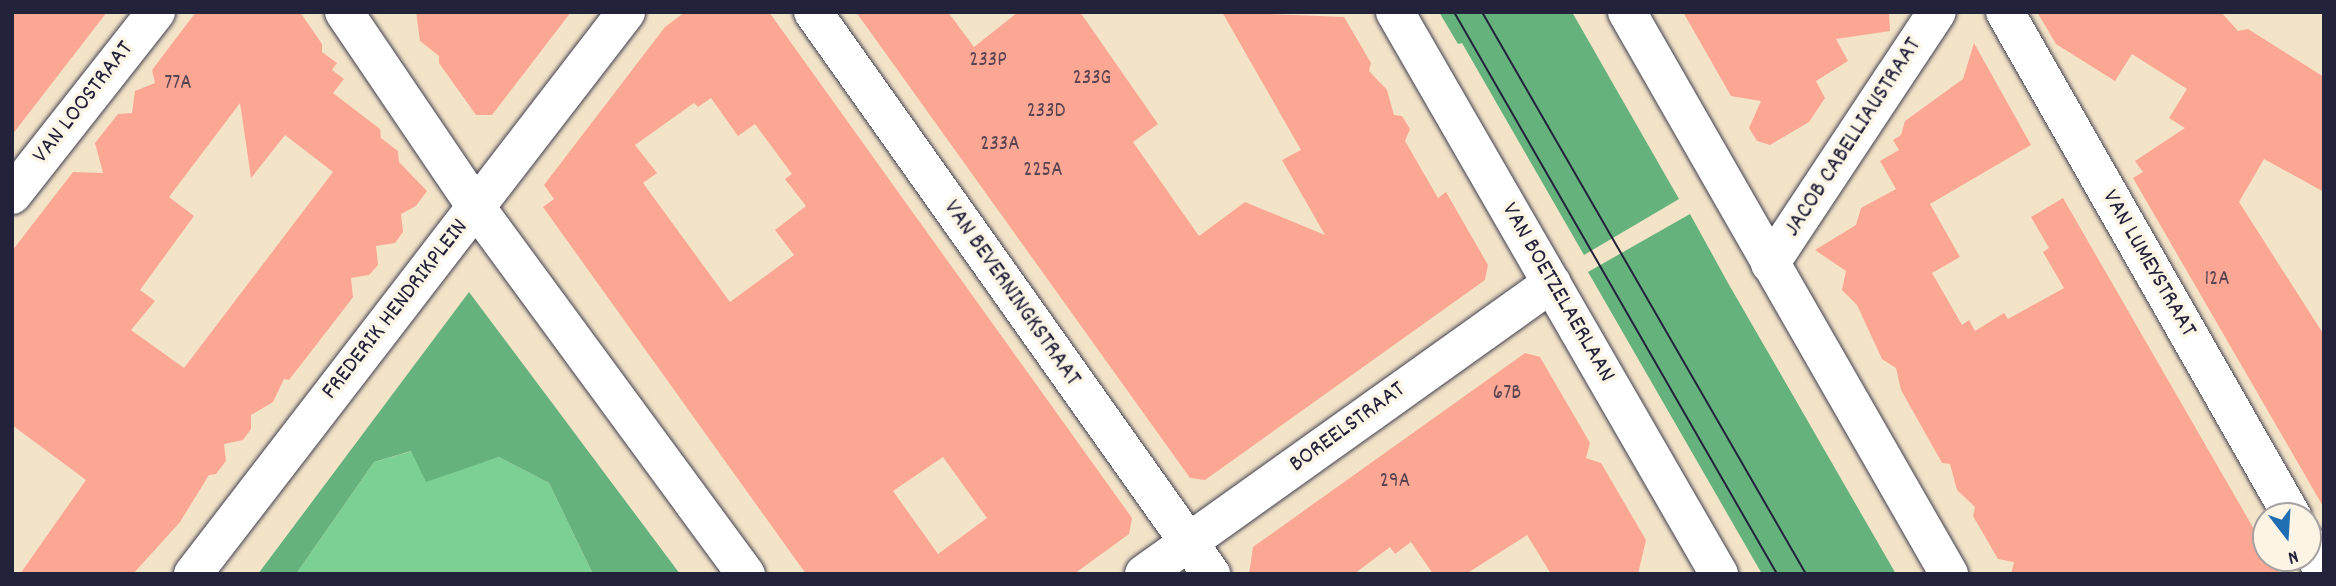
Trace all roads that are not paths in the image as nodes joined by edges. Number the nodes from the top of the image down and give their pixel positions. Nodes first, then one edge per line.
1 (156, 12) edge
2 (344, 12) edge
3 (626, 12) edge
4 (813, 12) edge
5 (1395, 12) edge
6 (1627, 12) edge
7 (1937, 12) edge
8 (2005, 12) edge
9 (12, 195) edge
10 (475, 207) junction
11 (1770, 264) junction
12 (1552, 283) junction
13 (2284, 502) edge
14 (1187, 543) junction
15 (193, 574) edge
16 (746, 574) edge
17 (1144, 574) edge
18 (1211, 574) edge
19 (1719, 574) edge
20 (1949, 574) edge

1 - 9 street, VAN LOOSTRAAT
2 - 10 street
3 - 10 street
4 - 14 street, VAN BEVERNINGKSTRAAT
5 - 12 street, VAN BOETZELAERLAAN
6 - 11 street
7 - 11 street, JACOB CABELLIAUSTRAAT
8 - 13 street, VAN LUMEYSTRAAT
10 - 15 street, FREDERIK HENDRIKPLEIN
10 - 16 street, FREDERIK HENDRIKPLEIN
11 - 20 street
12 - 14 street, BOREELSTRAAT
12 - 19 street, VAN BOETZELAERLAAN
14 - 17 street, BOREELSTRAAT
14 - 18 street, VAN BEVERNINGKSTRAAT

